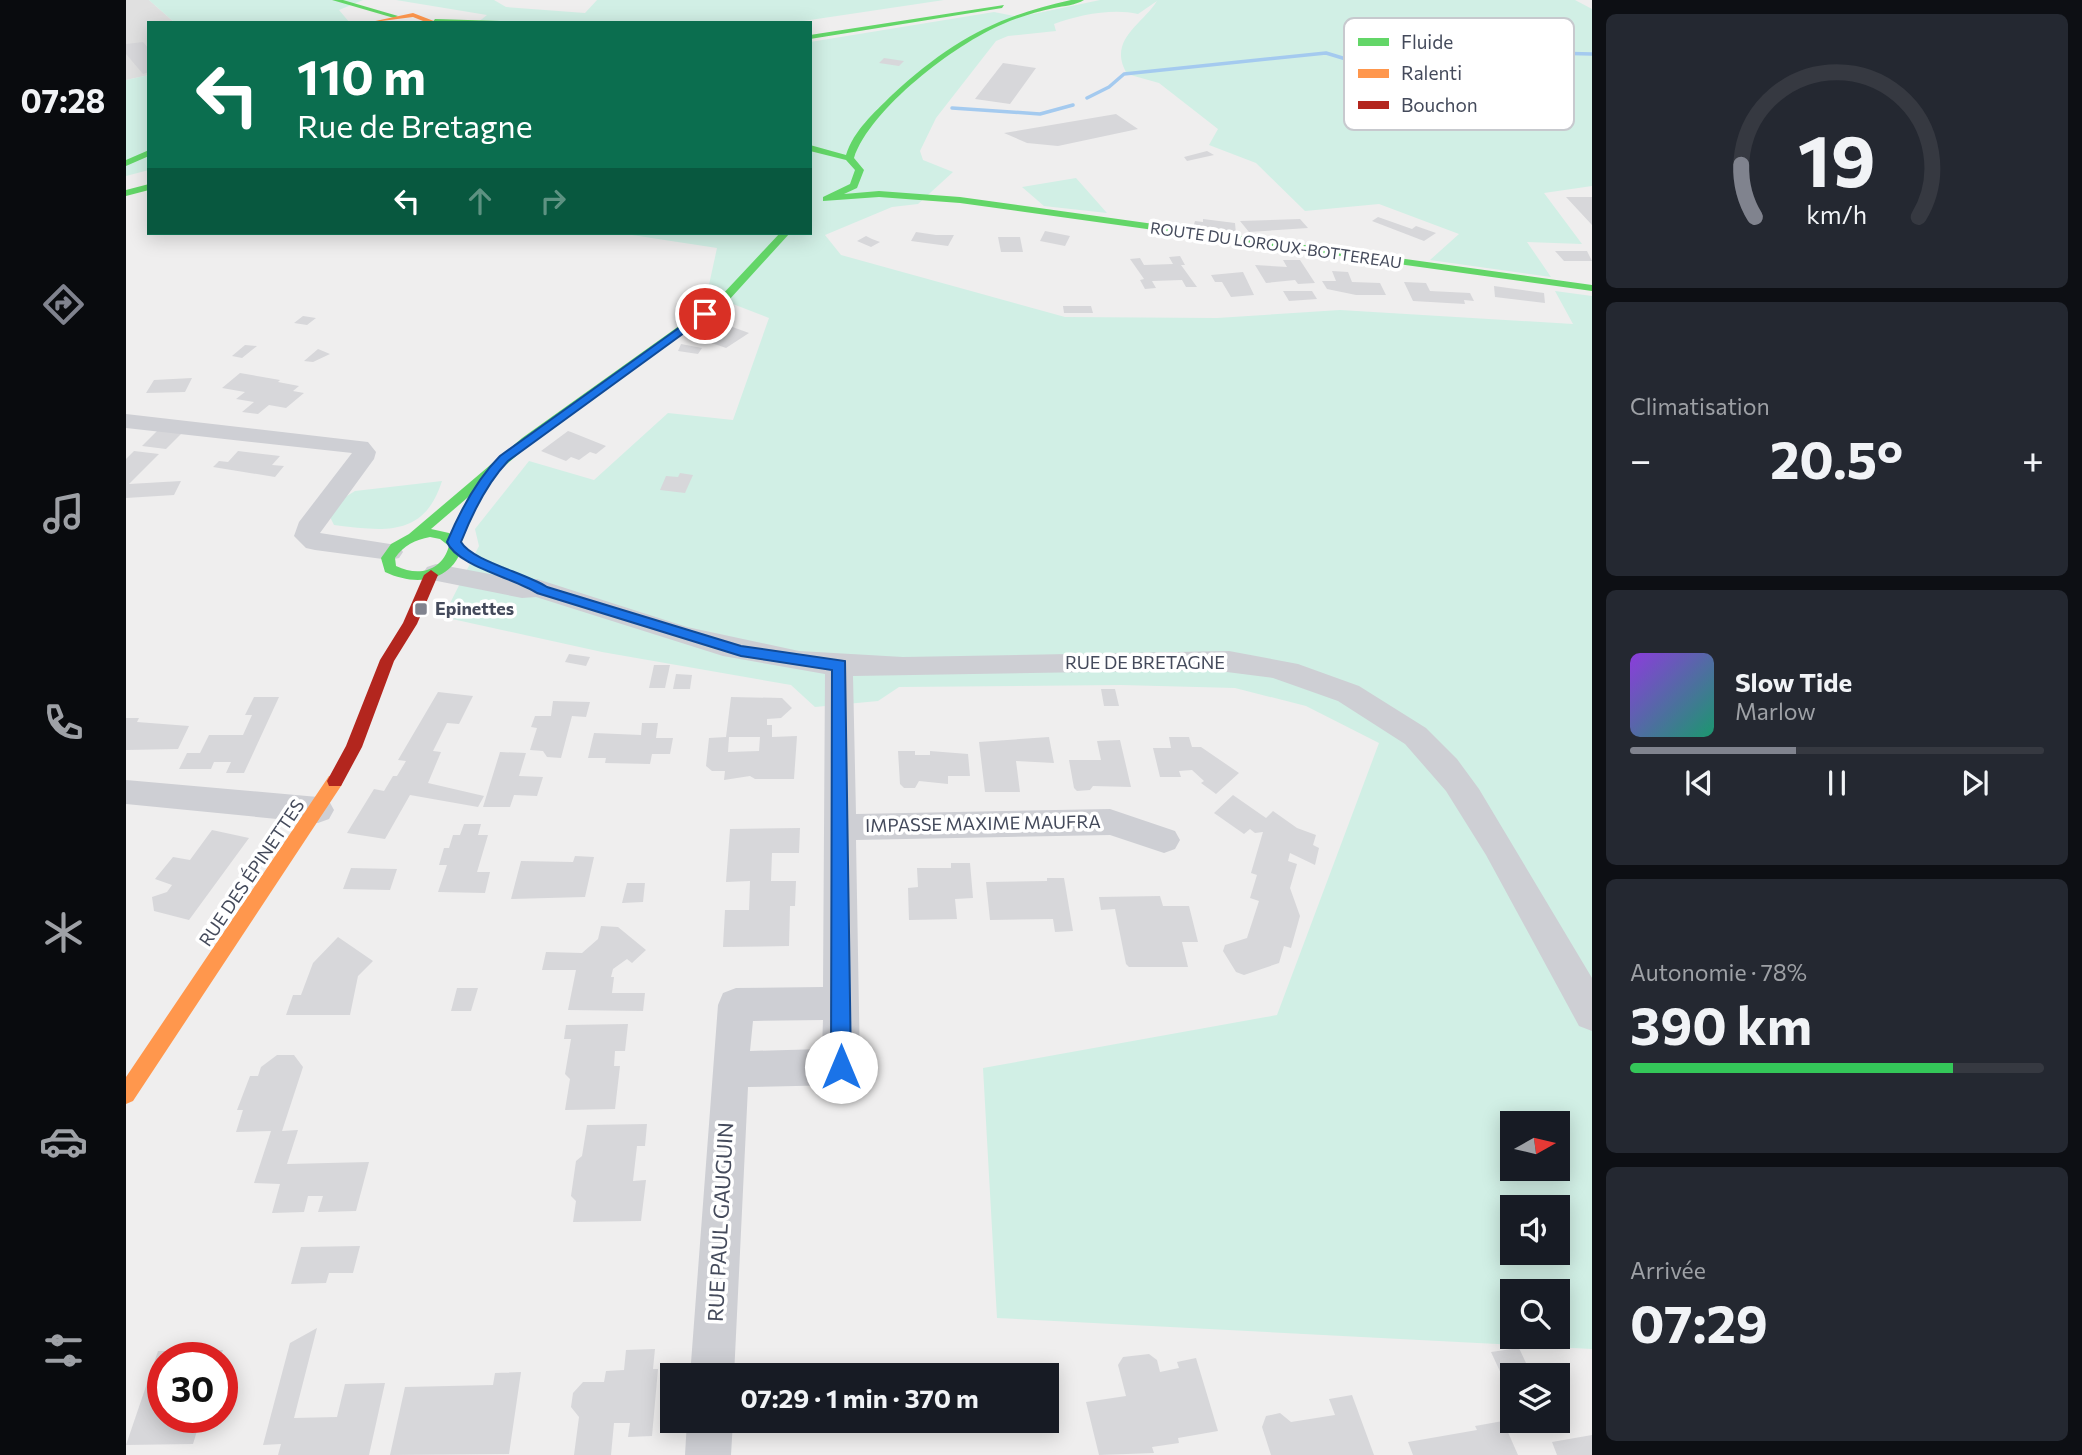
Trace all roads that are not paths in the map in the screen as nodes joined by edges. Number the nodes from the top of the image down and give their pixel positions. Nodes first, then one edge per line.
1 (989, 0) edge
2 (1045, 0) edge
3 (1081, 0) edge
4 (339, 2) edge
5 (394, 16) junction
6 (360, 21) edge
7 (376, 21) edge
8 (432, 21) edge
9 (812, 26) edge
10 (812, 37) edge
11 (812, 149) edge
12 (147, 154) edge
13 (126, 163) edge
14 (854, 164) junction
15 (147, 176) edge
16 (126, 181) edge
17 (147, 188) edge
18 (126, 193) edge
19 (147, 196) edge
20 (960, 200) junction
21 (126, 201) edge
22 (819, 202) edge
23 (779, 236) edge
24 (1592, 288) edge
25 (126, 421) edge
26 (488, 474) junction
27 (459, 532) junction
28 (414, 536) junction
29 (390, 552) junction
30 (434, 574) junction
31 (537, 588) junction
32 (389, 625) dead end
33 (387, 660) junction
34 (839, 665) junction
35 (126, 792) edge
36 (318, 810) junction
37 (841, 827) junction
38 (1164, 840) dead end
39 (841, 1003) junction
40 (1592, 1014) edge
41 (730, 1069) junction
42 (126, 1094) edge
43 (713, 1363) edge
44 (709, 1433) edge
45 (708, 1455) edge

1 - 9 main road
2 - 10 main road
3 - 14 main road
4 - 5 main road
4 - 6 main road
5 - 7 main road
5 - 8 main road
11 - 14 main road, ROUTE DU LOROUX-BOTTEREAU
12 - 13 main road
14 - 20 main road, ROUTE DU LOROUX-BOTTEREAU
14 - 22 main road
15 - 16 main road
17 - 18 main road
19 - 21 main road
20 - 22 main road, ROUTE DU LOROUX-BOTTEREAU
20 - 24 main road, ROUTE DU LOROUX-BOTTEREAU
23 - 26 main road
25 - 29 street
26 - 27 main road
26 - 28 main road
27 - 28 main road
27 - 30 main road, RUE DES ÉPINETTES
27 - 31 street, RUE DE BRETAGNE
28 - 29 main road
29 - 30 main road
30 - 31 street, RUE DE BRETAGNE
30 - 33 main road, RUE DES ÉPINETTES
31 - 34 street, RUE DE BRETAGNE
32 - 33 main road, RUE DES ÉPINETTES
33 - 36 main road, RUE DES ÉPINETTES
34 - 37 street
34 - 40 street, RUE DE BRETAGNE
35 - 36 street
36 - 42 main road, RUE DES ÉPINETTES
37 - 38 street, IMPASSE MAXIME MAUFRA
37 - 39 street
39 - 41 street, RUE PAUL GAUGUIN
39 - 41 street
41 - 43 street, RUE PAUL GAUGUIN
44 - 45 street

